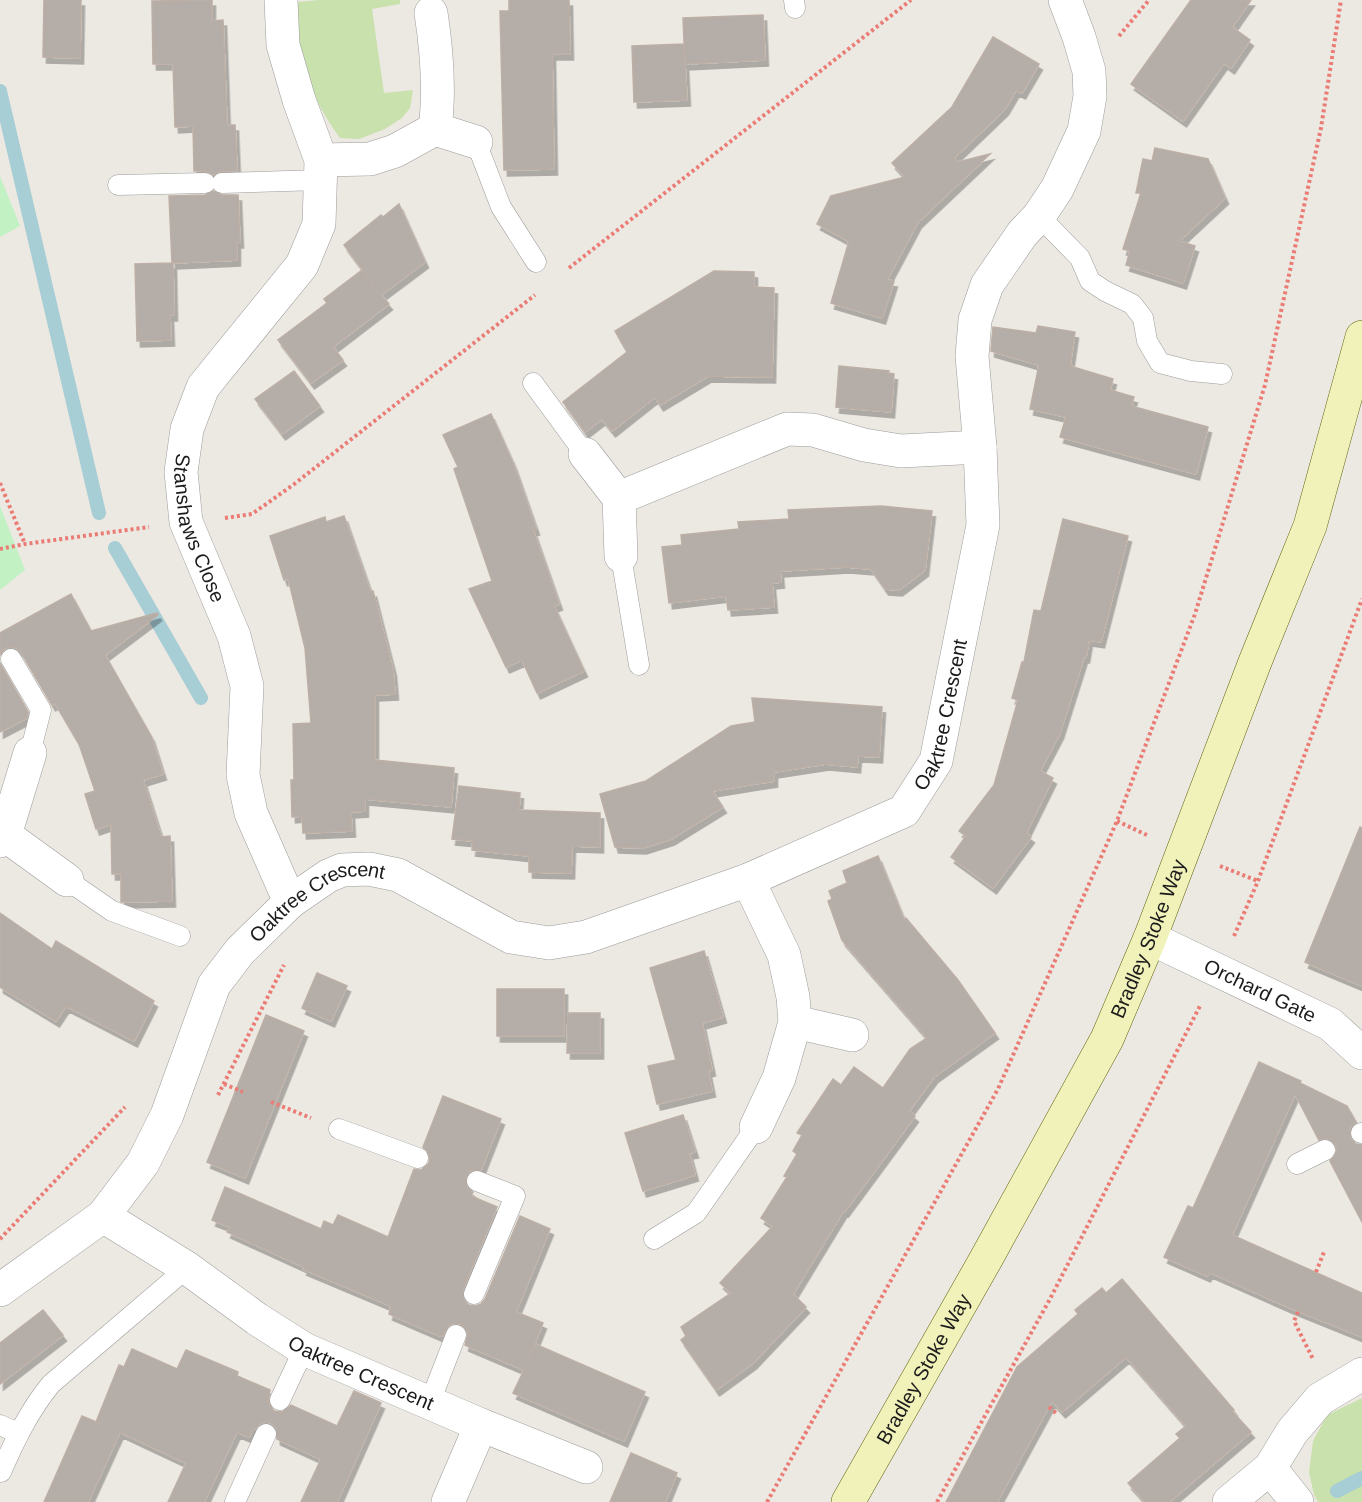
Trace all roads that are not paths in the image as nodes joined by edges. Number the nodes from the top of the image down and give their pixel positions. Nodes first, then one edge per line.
1 (281, 0) edge
2 (1066, 0) edge
3 (429, 7) edge
4 (435, 129) junction
5 (476, 142) joint
6 (321, 170) junction
7 (118, 185) dead end
8 (1039, 216) junction
9 (536, 262) dead end
10 (1362, 337) edge
11 (1222, 374) dead end
12 (533, 383) dead end
13 (980, 447) junction
14 (585, 454) joint
15 (619, 498) junction
16 (621, 556) joint
17 (11, 659) dead end
18 (639, 665) dead end
19 (30, 753) joint
20 (3, 838) edge
21 (67, 880) joint
22 (748, 880) junction
23 (290, 902) junction
24 (180, 936) dead end
25 (1150, 938) junction
26 (795, 1022) junction
27 (852, 1035) dead end
28 (1358, 1044) edge
29 (756, 1126) joint
30 (339, 1129) road end
31 (1325, 1150) dead end
32 (418, 1158) dead end
33 (1297, 1164) dead end
34 (477, 1181) dead end
35 (103, 1216) junction
36 (654, 1239) dead end
37 (187, 1268) junction
38 (0, 1290) edge
39 (474, 1294) dead end
40 (456, 1335) dead end
41 (304, 1349) junction
42 (1362, 1374) edge
43 (280, 1400) dead end
44 (430, 1402) junction
45 (0, 1425) edge
46 (481, 1425) junction
47 (18, 1432) junction
48 (266, 1434) dead end
49 (586, 1467) dead end
50 (1270, 1468) junction
51 (1, 1472) edge
52 (235, 1502) edge
53 (448, 1502) edge
54 (848, 1502) edge
55 (1229, 1502) edge
56 (1297, 1502) edge

1 - 6 street, Stanshaws Close
2 - 8 street, Oaktree Crescent
3 - 4 street
4 - 5 street
4 - 6 street
5 - 9 lane
6 - 7 lane
6 - 23 street, Stanshaws Close
8 - 11 lane
8 - 13 street, Oaktree Crescent
10 - 25 street, Bradley Stoke Way
12 - 14 lane
13 - 15 street
13 - 22 street, Oaktree Crescent
14 - 15 street
15 - 16 street
16 - 18 lane
17 - 19 lane
19 - 20 street
20 - 21 street
21 - 24 lane
22 - 23 street, Oaktree Crescent
22 - 26 street
23 - 35 street, Oaktree Crescent
25 - 28 street, Orchard Gate
25 - 54 street, Bradley Stoke Way
26 - 27 street
26 - 29 street
29 - 36 lane
30 - 32 lane
31 - 33 lane
34 - 39 lane
35 - 37 street, Oaktree Crescent
35 - 38 street, Oaktree Crescent
37 - 41 street, Oaktree Crescent
37 - 47 lane
40 - 44 lane
41 - 43 lane
41 - 44 street, Oaktree Crescent
42 - 50 street
44 - 46 street, Oaktree Crescent
45 - 47 lane
46 - 49 street, Oaktree Crescent
46 - 53 street
47 - 51 lane
48 - 52 lane
50 - 55 street
50 - 56 street

